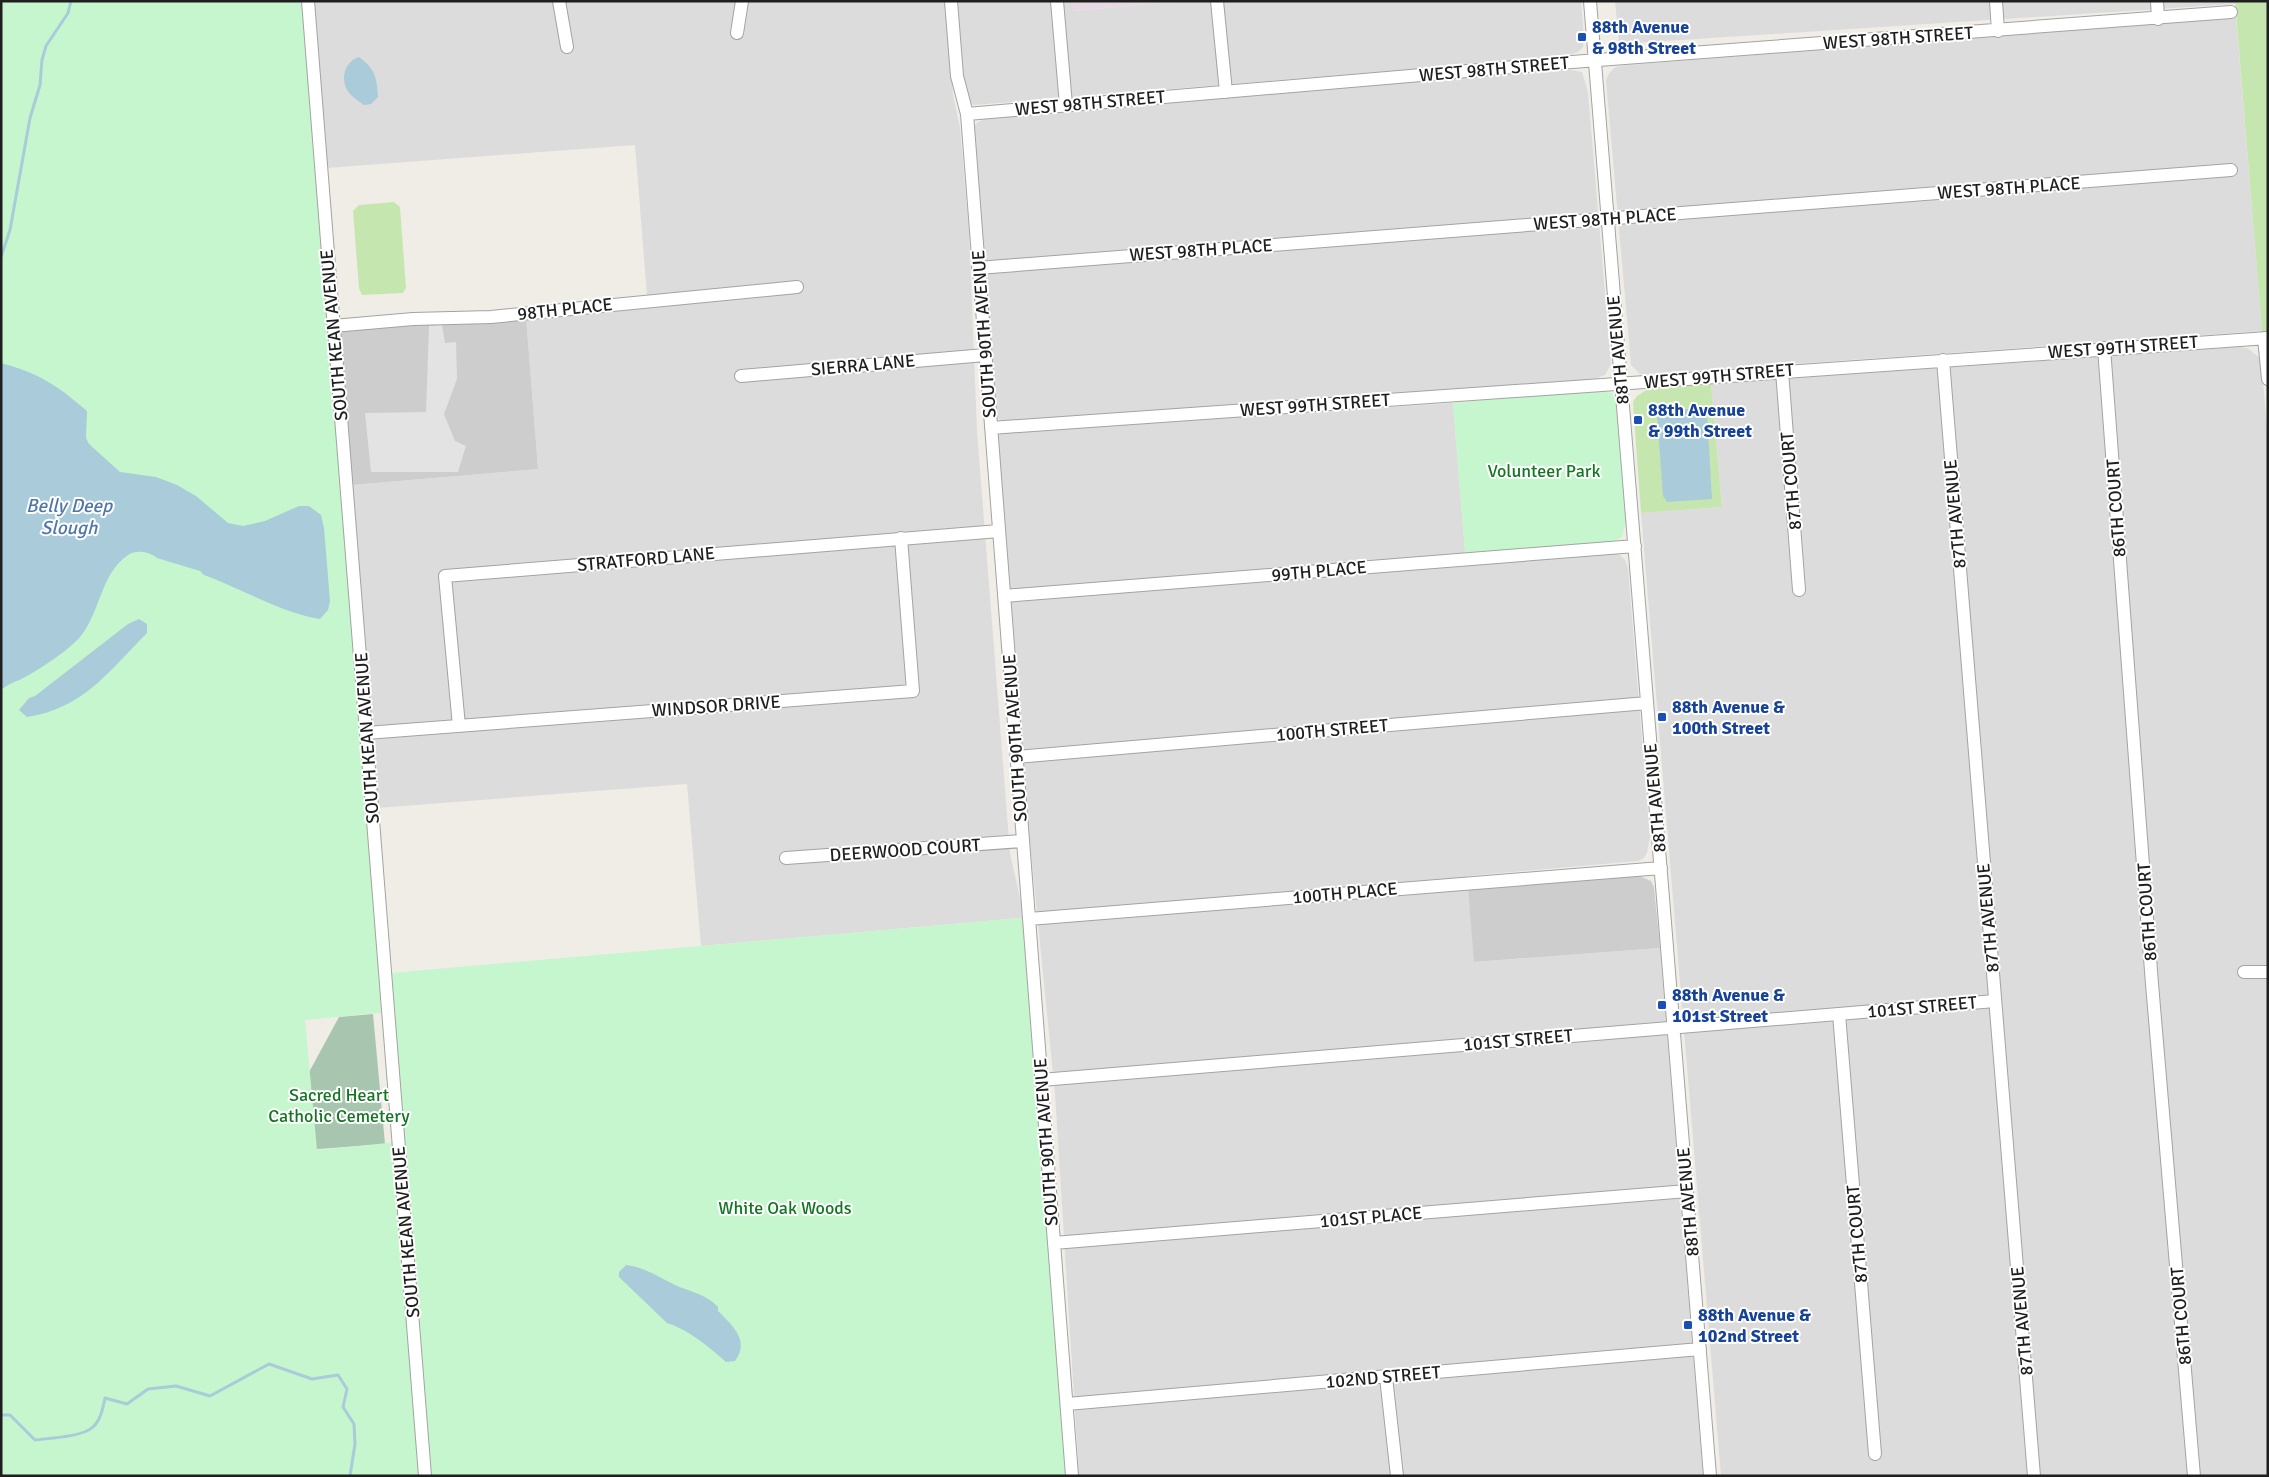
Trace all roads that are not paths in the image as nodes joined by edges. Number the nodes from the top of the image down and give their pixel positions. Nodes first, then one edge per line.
1 (308, 1) edge
2 (559, 1) edge
3 (742, 1) edge
4 (951, 1) edge
5 (1057, 1) edge
6 (1217, 1) edge
7 (1590, 1) edge
8 (1996, 1) edge
9 (2157, 1) edge
10 (2231, 12) dead end
11 (2158, 18) junction
12 (1998, 31) junction
13 (737, 34) dead end
14 (566, 47) dead end
15 (1595, 61) junction
16 (1226, 92) junction
17 (1066, 104) junction
18 (967, 114) junction
19 (2232, 170) dead end
20 (1608, 219) junction
21 (978, 268) junction
22 (797, 287) dead end
23 (333, 326) junction
24 (2266, 338) edge
25 (2104, 348) junction
26 (985, 355) junction
27 (1943, 360) junction
28 (1782, 371) junction
29 (741, 376) dead end
30 (2268, 379) edge
31 (1621, 384) junction
32 (991, 428) junction
33 (999, 532) junction
34 (901, 538) junction
35 (1634, 546) junction
36 (1799, 590) dead end
37 (1004, 596) junction
38 (1647, 703) junction
39 (459, 726) junction
40 (366, 733) junction
41 (1016, 757) junction
42 (1023, 841) junction
43 (786, 858) dead end
44 (1661, 868) junction
45 (1029, 919) junction
46 (2244, 972) dead end
47 (2268, 972) edge
48 (1995, 1001) junction
49 (1839, 1014) junction
50 (1674, 1027) junction
51 (1041, 1080) junction
52 (1687, 1191) junction
53 (1054, 1242) junction
54 (1700, 1350) junction
55 (1386, 1377) junction
56 (1067, 1404) junction
57 (1875, 1454) dead end
58 (425, 1476) edge
59 (1072, 1476) edge
60 (1397, 1476) edge
61 (1710, 1476) edge
62 (2034, 1476) edge
63 (2194, 1476) edge

1 - 23 street, SOUTH KEAN AVENUE
2 - 14 street
3 - 13 street
4 - 18 street, SOUTH 90TH AVENUE
5 - 17 street
6 - 16 street
7 - 15 street, 88TH AVENUE
8 - 12 street
9 - 11 street
10 - 11 street, WEST 98TH STREET
11 - 12 street, WEST 98TH STREET
12 - 15 street, WEST 98TH STREET
15 - 16 street, WEST 98TH STREET
15 - 20 street, 88TH AVENUE
16 - 17 street, WEST 98TH STREET
17 - 18 street, WEST 98TH STREET
18 - 21 street, SOUTH 90TH AVENUE
19 - 20 street, WEST 98TH PLACE
20 - 21 street, WEST 98TH PLACE
20 - 31 street, 88TH AVENUE
21 - 26 street, SOUTH 90TH AVENUE
22 - 23 street, 98TH PLACE
23 - 40 street, SOUTH KEAN AVENUE
24 - 25 street, WEST 99TH STREET
24 - 30 street
25 - 27 street, WEST 99TH STREET
25 - 63 street, 86TH COURT
26 - 29 street, SIERRA LANE
26 - 32 street, SOUTH 90TH AVENUE
27 - 28 street, WEST 99TH STREET
27 - 48 street, 87TH AVENUE
28 - 31 street, WEST 99TH STREET
28 - 36 street, 87TH COURT
31 - 32 street, WEST 99TH STREET
31 - 35 street, 88TH AVENUE
32 - 33 street, SOUTH 90TH AVENUE
33 - 34 street, STRATFORD LANE
33 - 37 street, SOUTH 90TH AVENUE
34 - 39 street, STRATFORD LANE
34 - 39 street, WINDSOR DRIVE
35 - 37 street, 99TH PLACE
35 - 38 street, 88TH AVENUE
37 - 41 street, SOUTH 90TH AVENUE
38 - 41 street, 100TH STREET
38 - 44 street, 88TH AVENUE
39 - 40 street, WINDSOR DRIVE
40 - 58 street, SOUTH KEAN AVENUE
41 - 42 street, SOUTH 90TH AVENUE
42 - 43 street, DEERWOOD COURT
42 - 45 street, SOUTH 90TH AVENUE
44 - 45 street, 100TH PLACE
44 - 50 street, 88TH AVENUE
45 - 51 street, SOUTH 90TH AVENUE
46 - 47 street
48 - 49 street, 101ST STREET
48 - 62 street, 87TH AVENUE
49 - 50 street, 101ST STREET
49 - 57 street, 87TH COURT
50 - 51 street, 101ST STREET
50 - 52 street, 88TH AVENUE
51 - 53 street, SOUTH 90TH AVENUE
52 - 53 street, 101ST PLACE
52 - 54 street, 88TH AVENUE
53 - 56 street, SOUTH 90TH AVENUE
54 - 55 street, 102ND STREET
54 - 61 street, 88TH AVENUE
55 - 56 street, 102ND STREET
55 - 60 street
56 - 59 street, SOUTH 90TH AVENUE

